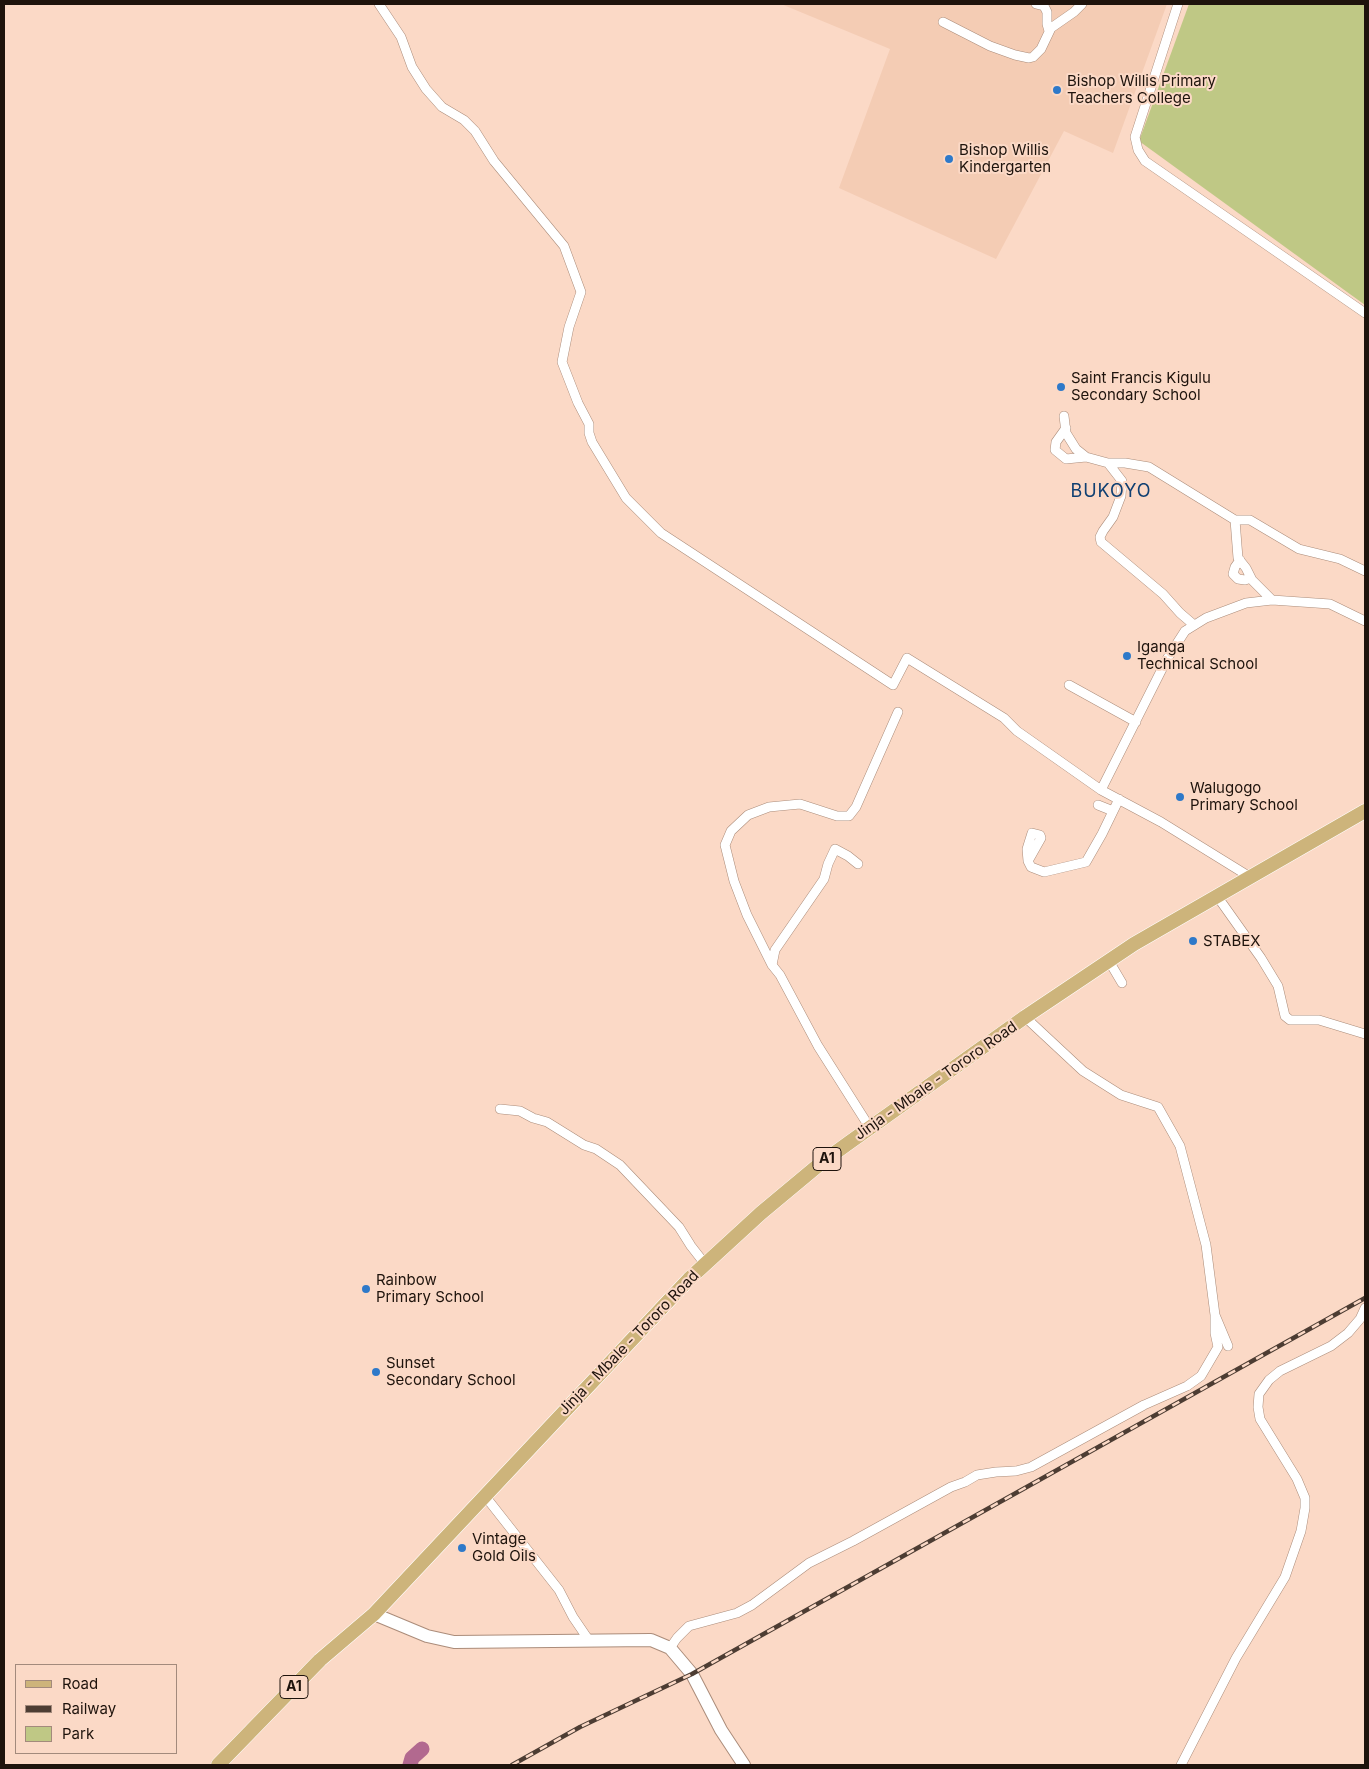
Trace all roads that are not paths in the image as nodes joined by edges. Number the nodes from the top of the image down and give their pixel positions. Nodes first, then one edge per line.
1 (379, 4) edge
2 (1036, 4) edge
3 (1082, 4) edge
4 (1178, 4) edge
5 (942, 22) dead end
6 (1049, 31) junction
7 (1365, 313) edge
8 (1064, 416) dead end
9 (1066, 428) junction
10 (1086, 458) junction
11 (1108, 463) junction
12 (1235, 520) junction
13 (1240, 560) junction
14 (1365, 571) edge
15 (1251, 578) junction
16 (1272, 600) junction
17 (1365, 620) edge
18 (1194, 626) junction
19 (1069, 685) dead end
20 (898, 712) dead end
21 (1136, 722) junction
22 (1101, 790) junction
23 (1119, 799) junction
24 (1098, 805) dead end
25 (1365, 810) edge
26 (1113, 811) junction
27 (1028, 861) dead end
28 (858, 864) dead end
29 (1250, 877) junction
30 (1217, 896) junction
31 (1109, 961) junction
32 (772, 965) junction
33 (1122, 983) dead end
34 (1025, 1017) junction
35 (1365, 1034) edge
36 (500, 1109) dead end
37 (870, 1128) junction
38 (705, 1264) junction
39 (1365, 1308) edge
40 (1214, 1315) junction
41 (1228, 1346) dead end
42 (485, 1496) junction
43 (374, 1614) junction
44 (588, 1640) junction
45 (670, 1648) junction
46 (218, 1765) edge
47 (744, 1765) edge
48 (1181, 1765) edge

1 - 22 street
2 - 6 street
3 - 6 street
4 - 7 street
5 - 6 street
8 - 9 street
9 - 10 street
9 - 10 street
10 - 11 street
11 - 12 street
11 - 18 street
12 - 13 street
12 - 14 street
13 - 15 street
13 - 15 street
15 - 16 street
16 - 17 street
16 - 18 street
18 - 21 street
19 - 21 street
20 - 32 street
21 - 22 street
22 - 23 street
23 - 26 street
23 - 29 street
24 - 26 street
25 - 29 main road, Jinja - Mbale - Tororo Road / A1
26 - 27 street
28 - 32 street
29 - 30 main road, Jinja - Mbale - Tororo Road / A1
30 - 31 main road, Jinja - Mbale - Tororo Road / A1
30 - 35 street
31 - 33 street
31 - 34 main road, Jinja - Mbale - Tororo Road / A1
32 - 37 street
34 - 37 main road, Jinja - Mbale - Tororo Road / A1
34 - 40 street
36 - 38 street
37 - 38 main road, Jinja - Mbale - Tororo Road / A1
38 - 42 main road, Jinja - Mbale - Tororo Road / A1
39 - 48 street
40 - 41 street
40 - 45 street
42 - 43 main road, Jinja - Mbale - Tororo Road / A1
42 - 44 street
43 - 44 main road
43 - 46 main road, A1
44 - 45 main road
45 - 47 main road

